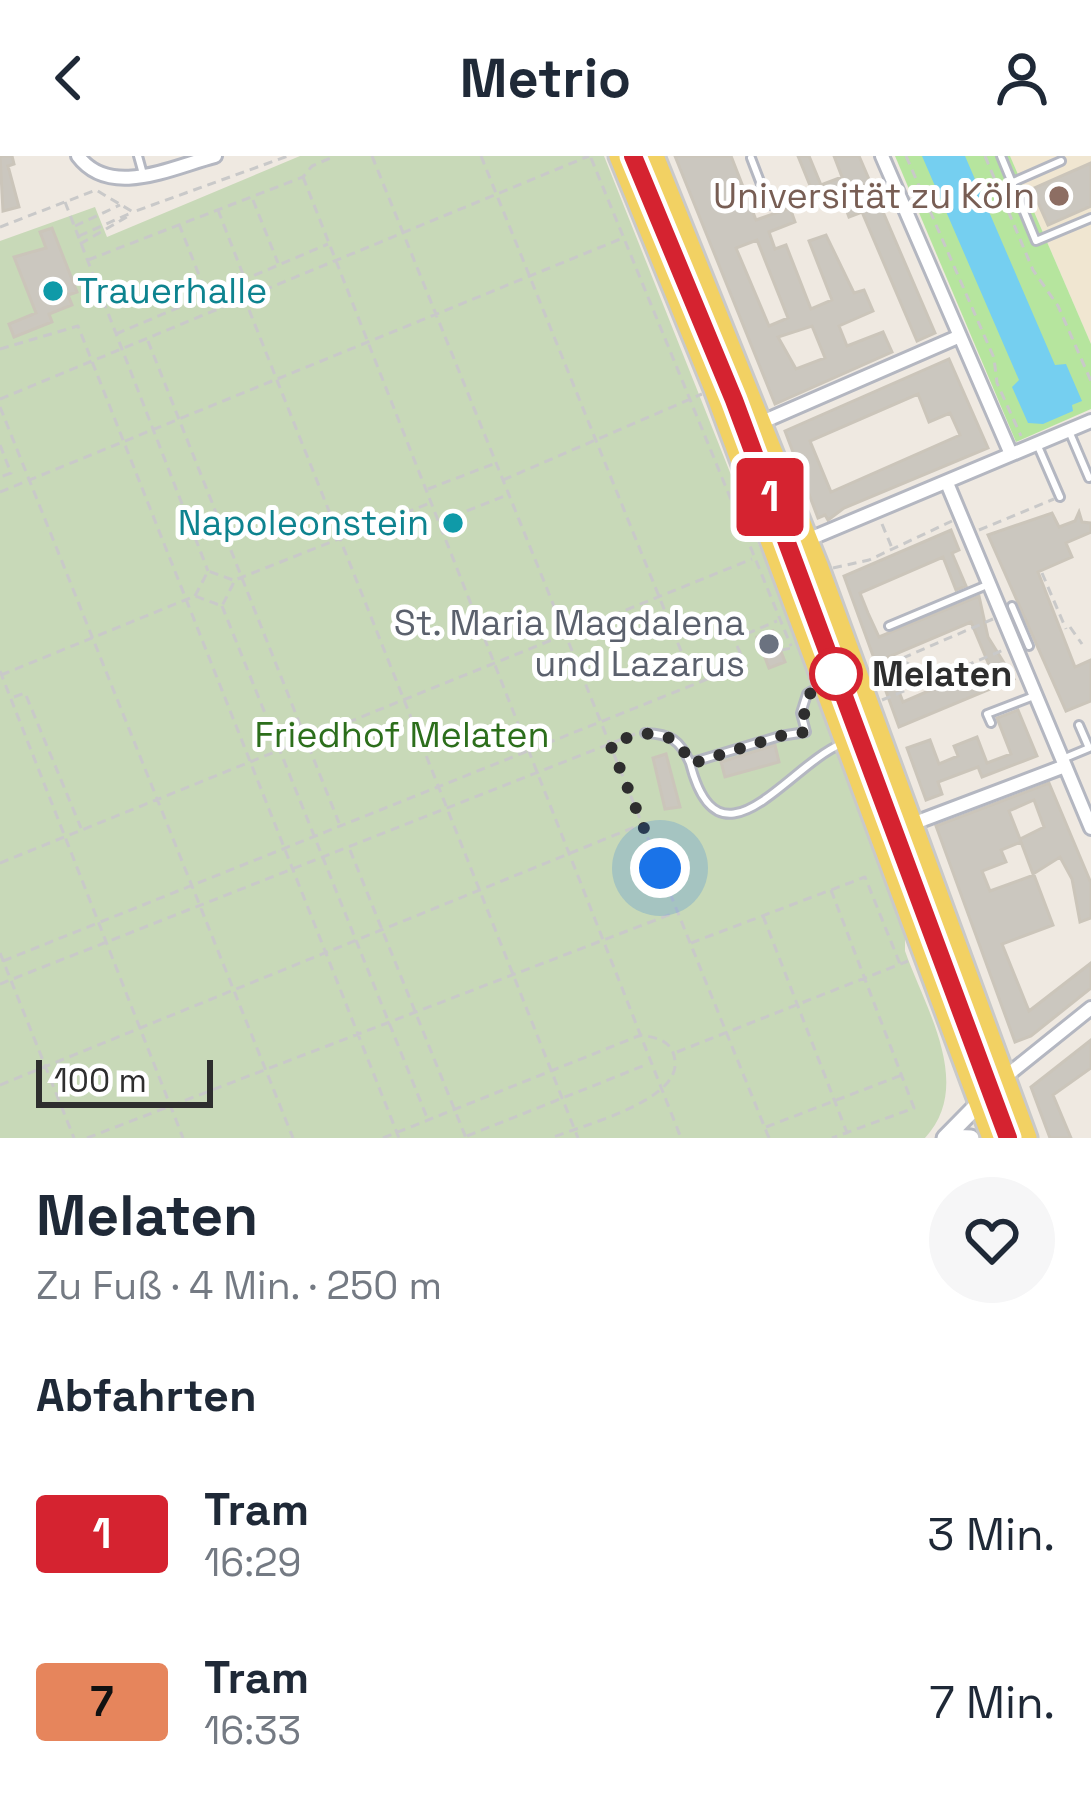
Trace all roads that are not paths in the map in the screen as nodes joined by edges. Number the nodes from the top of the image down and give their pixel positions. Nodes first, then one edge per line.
1 (78, 156) edge
2 (139, 156) edge
3 (215, 156) edge
4 (620, 156) edge
5 (653, 156) edge
6 (882, 156) edge
7 (1001, 156) edge
8 (751, 158) edge
9 (1061, 161) dead end
10 (143, 174) junction
11 (1011, 183) junction
12 (769, 205) dead end
13 (1091, 218) edge
14 (960, 336) junction
15 (1091, 421) edge
16 (760, 423) junction
17 (1069, 431) junction
18 (1032, 446) junction
19 (1011, 454) junction
20 (1089, 478) edge
21 (947, 483) junction
22 (1060, 496) road end
23 (807, 540) junction
24 (987, 585) junction
25 (1012, 606) dead end
26 (889, 626) dead end
27 (1028, 646) dead end
28 (826, 683) junction
29 (1034, 696) junction
30 (991, 723) dead end
31 (1079, 725) dead end
32 (645, 733) road end
33 (848, 741) junction
34 (1064, 763) junction
35 (691, 764) junction
36 (912, 824) junction
37 (1091, 828) edge
38 (1091, 1008) edge
39 (967, 1067) junction
40 (1005, 1077) junction
41 (979, 1101) junction
42 (946, 1137) edge
43 (970, 1138) edge
44 (992, 1138) edge
45 (1026, 1138) edge

1 - 10 street
2 - 10 lane
3 - 10 street
4 - 28 main road
5 - 16 main road
6 - 14 street
7 - 11 lane
8 - 12 lane
9 - 11 lane
11 - 13 lane
14 - 16 street
14 - 19 street
15 - 17 street
16 - 23 main road
17 - 18 street
17 - 20 lane
18 - 19 street
18 - 22 lane
19 - 21 street
21 - 23 street
21 - 24 street
23 - 36 main road
24 - 26 lane
24 - 29 street
25 - 27 lane
28 - 33 main road
28 - 35 lane
29 - 30 lane
29 - 34 street
31 - 34 lane
32 - 35 lane
33 - 35 lane
33 - 39 main road
34 - 36 street
34 - 37 street
36 - 40 main road
38 - 40 street
39 - 40 main road
39 - 41 main road
40 - 41 street
40 - 45 main road
41 - 42 street
41 - 44 main road
42 - 43 street

